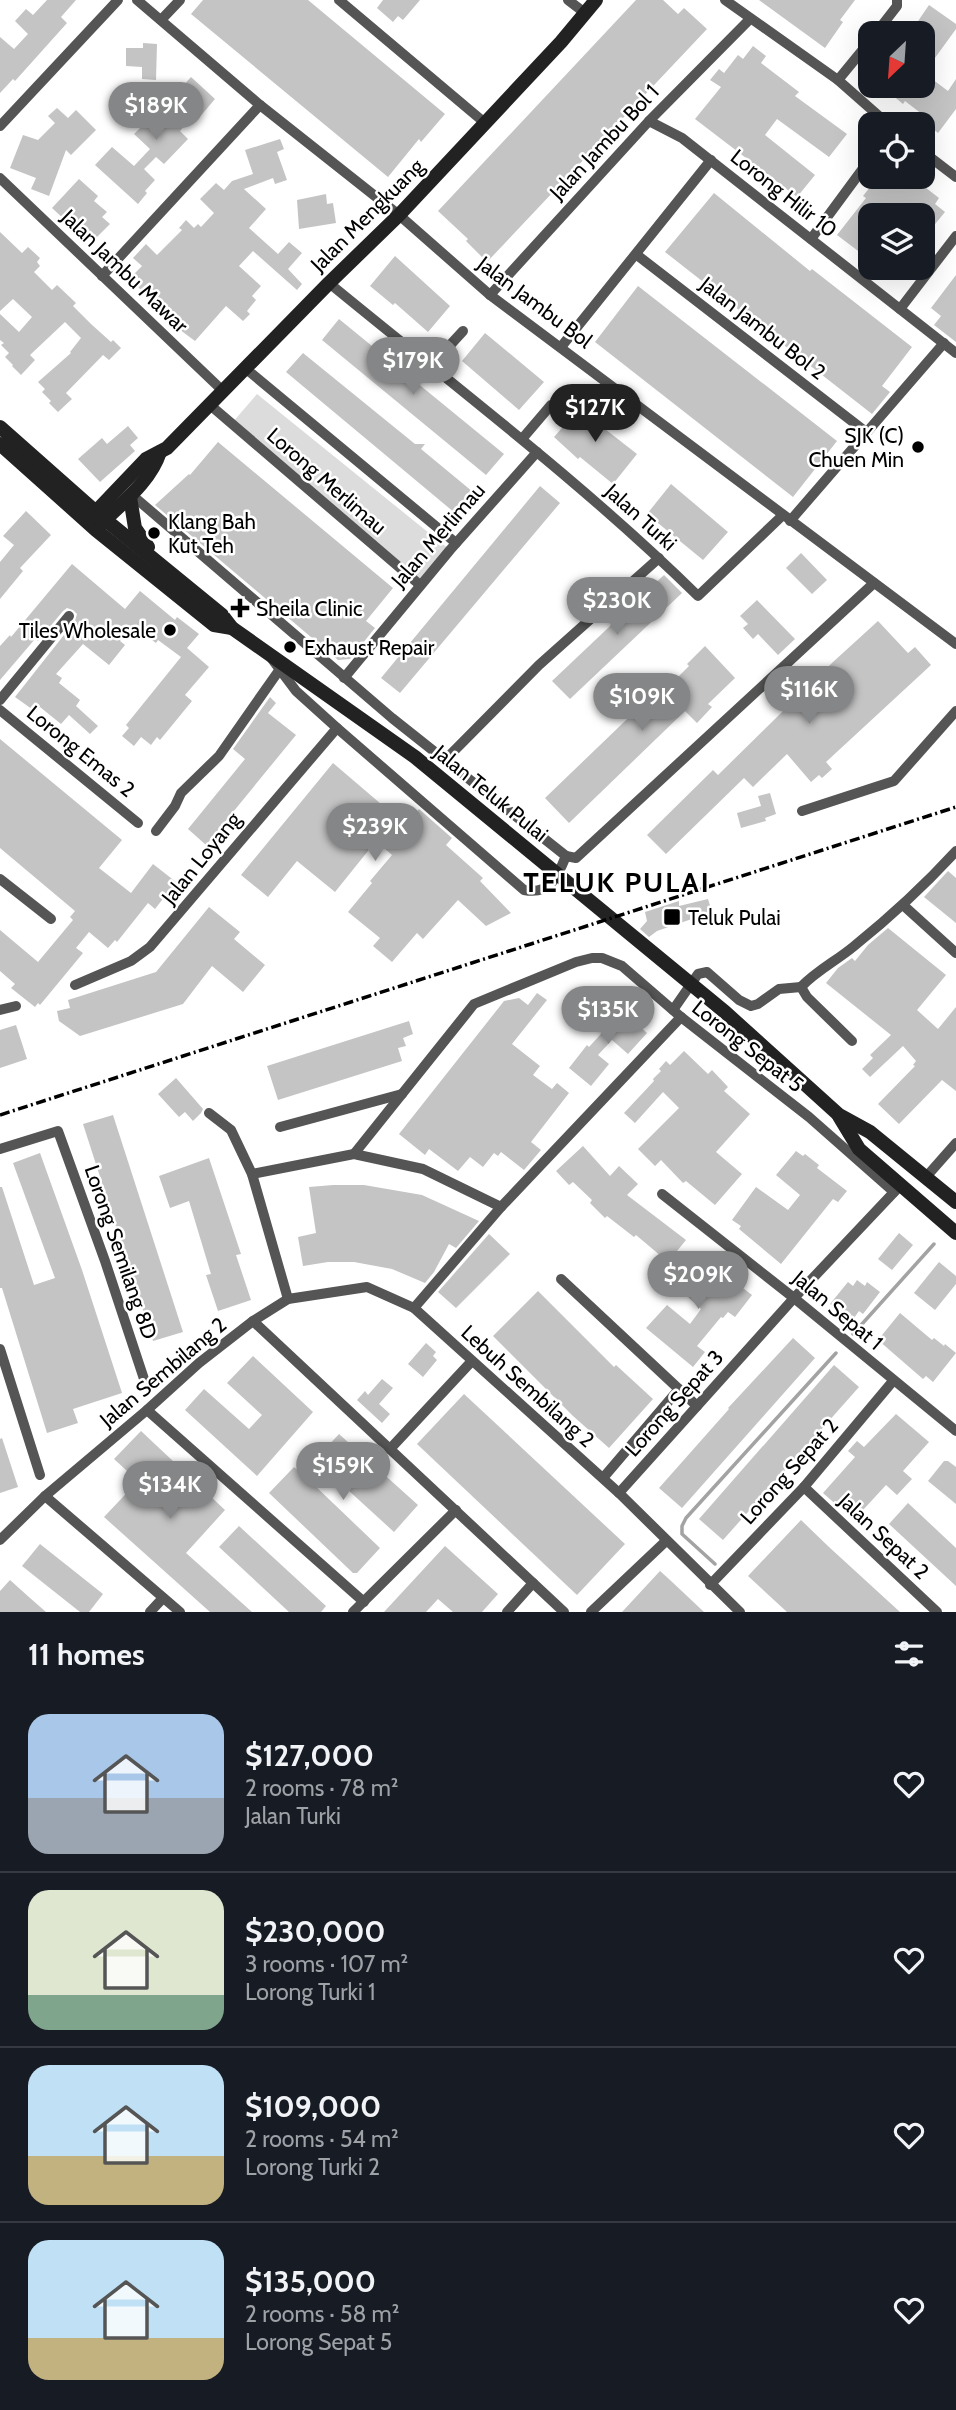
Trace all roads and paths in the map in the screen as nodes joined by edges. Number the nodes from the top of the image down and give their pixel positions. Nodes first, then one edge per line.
1 (118, 0) edge
2 (137, 0) edge
3 (180, 0) edge
4 (339, 0) edge
5 (569, 0) edge
6 (596, 0) edge
7 (725, 0) edge
8 (897, 0) edge
9 (585, 13) junction
10 (750, 19) junction
11 (162, 20) junction
12 (885, 21) edge
13 (858, 56) edge
14 (838, 80) junction
15 (260, 105) junction
16 (874, 112) edge
17 (649, 121) junction
18 (485, 123) junction
19 (0, 126) edge
20 (711, 160) junction
21 (935, 161) edge
22 (858, 175) edge
23 (956, 177) edge
24 (0, 178) edge
25 (398, 215) junction
26 (956, 236) edge
27 (811, 239) junction
28 (636, 255) junction
29 (102, 276) junction
30 (329, 283) junction
31 (490, 295) junction
32 (900, 309) junction
33 (463, 331) dead end
34 (944, 343) junction
35 (561, 347) junction
36 (956, 353) edge
37 (430, 367) junction
38 (245, 368) junction
39 (223, 391) junction
40 (210, 405) junction
41 (551, 405) dead end
42 (0, 427) edge
43 (866, 432) junction
44 (522, 439) junction
45 (0, 444) edge
46 (537, 452) junction
47 (43, 466) junction
48 (126, 493) junction
49 (786, 518) junction
50 (96, 520) junction
51 (456, 543) junction
52 (659, 558) junction
53 (159, 561) junction
54 (874, 583) junction
55 (420, 585) junction
56 (69, 616) dead end
57 (232, 628) junction
58 (956, 644) edge
59 (266, 651) junction
60 (279, 669) junction
61 (344, 678) junction
62 (0, 700) edge
63 (0, 710) edge
64 (956, 711) edge
65 (337, 728) junction
66 (445, 760) junction
67 (802, 811) dead end
68 (138, 823) dead end
69 (156, 831) dead end
70 (956, 851) edge
71 (566, 856) junction
72 (0, 879) edge
73 (903, 905) junction
74 (51, 919) dead end
75 (956, 953) edge
76 (75, 985) dead end
77 (802, 987) junction
78 (16, 1006) dead end
79 (0, 1010) edge
80 (677, 1014) junction
81 (852, 1041) dead end
82 (402, 1094) junction
83 (209, 1113) dead end
84 (839, 1115) junction
85 (280, 1127) dead end
86 (956, 1143) edge
87 (0, 1149) edge
88 (354, 1154) junction
89 (252, 1174) junction
90 (926, 1177) junction
91 (897, 1188) junction
92 (662, 1194) dead end
93 (956, 1202) edge
94 (501, 1207) junction
95 (956, 1233) edge
96 (561, 1279) dead end
97 (794, 1298) junction
98 (288, 1299) junction
99 (414, 1308) junction
100 (253, 1321) junction
101 (0, 1349) edge
102 (471, 1362) junction
103 (893, 1381) junction
104 (146, 1385) dead end
105 (678, 1390) junction
106 (697, 1406) junction
107 (147, 1410) junction
108 (956, 1431) edge
109 (390, 1448) junction
110 (40, 1475) dead end
111 (603, 1478) junction
112 (804, 1487) junction
113 (619, 1493) junction
114 (45, 1496) junction
115 (456, 1510) junction
116 (0, 1540) edge
117 (666, 1541) junction
118 (533, 1583) junction
119 (710, 1585) junction
120 (163, 1598) junction
121 (364, 1602) junction
122 (150, 1612) edge
123 (180, 1612) edge
124 (354, 1612) edge
125 (507, 1612) edge
126 (564, 1612) edge
127 (591, 1612) edge
128 (740, 1612) edge
129 (937, 1612) edge

1 - 19 street
2 - 11 street, Jalan Jambu Bol
3 - 11 street
4 - 18 street
5 - 9 street
6 - 9 main road, Jalan Mengkuang
7 - 10 street
8 - 12 street
9 - 18 main road, Jalan Mengkuang
10 - 14 street
10 - 17 street, Jalan Jambu Bol 1
11 - 15 street, Jalan Jambu Bol
13 - 14 street
14 - 16 street
15 - 25 street, Jalan Jambu Bol
15 - 29 street
17 - 20 street, Lorong Hilir 10
17 - 31 street, Jalan Jambu Bol 1
18 - 25 main road, Jalan Mengkuang
20 - 27 street, Lorong Hilir 10
20 - 28 street
21 - 23 street
22 - 27 street
24 - 29 street, Jalan Jambu Mawar
25 - 30 main road, Jalan Mengkuang
25 - 31 street, Jalan Jambu Bol
26 - 32 street
27 - 32 street, Lorong Hilir 10
28 - 35 street
28 - 43 street, Jalan Jambu Bol 2
29 - 39 street, Jalan Jambu Mawar
30 - 37 street, Jalan Turki
30 - 38 main road, Jalan Mengkuang
31 - 35 street, Jalan Jambu Bol
32 - 34 street, Lorong Hilir 10
33 - 37 street
34 - 36 street, Lorong Hilir 10
34 - 43 street
35 - 49 street, Jalan Jambu Bol
37 - 44 street, Jalan Turki
38 - 39 main road, Jalan Mengkuang
38 - 51 street, Lorong Merlimau
39 - 40 main road, Jalan Mengkuang
40 - 48 main road, Jalan Mengkuang
40 - 55 street, Lorong Merlimau
41 - 44 street
42 - 47 main road, Jalan Teluk Pulai
43 - 49 street
44 - 46 street, Jalan Turki
45 - 50 main road, Jalan Teluk Pulai
46 - 51 street, Jalan Merlimau
46 - 52 street, Jalan Turki
47 - 48 main road
47 - 50 main road, Jalan Teluk Pulai
48 - 50 main road, Jalan Mengkuang
48 - 53 main road
48 - 61 street
49 - 52 street, Jalan Turki
49 - 54 street, Jalan Jambu Bol
50 - 53 main road, Jalan Teluk Pulai
50 - 57 main road, Jalan Teluk Pulai
51 - 55 street, Jalan Merlimau
52 - 66 street
53 - 57 main road, Jalan Teluk Pulai
54 - 58 street, Jalan Jambu Bol
54 - 71 street
55 - 61 street, Jalan Merlimau
56 - 62 street
57 - 59 main road, Jalan Teluk Pulai
59 - 60 street
59 - 84 main road, Jalan Teluk Pulai
60 - 65 street
60 - 69 street
61 - 66 street
63 - 68 street, Lorong Emas 2
64 - 67 street
65 - 71 street
65 - 76 street, Jalan Loyang
66 - 71 street
70 - 73 street
72 - 74 street
73 - 75 street
73 - 77 street
77 - 80 street
77 - 81 street
78 - 79 street
80 - 82 street, Lorong Sepat 5
80 - 91 street, Lorong Sepat 5
80 - 94 street
82 - 85 street
82 - 88 street, Lorong Sepat 5
83 - 89 street
84 - 90 main road, Jalan Teluk Pulai
84 - 91 main road, Jalan Teluk Pulai
86 - 90 street
87 - 104 street, Lorong Semilang 8D
88 - 89 street
88 - 94 street
89 - 98 street
90 - 93 main road, Jalan Teluk Pulai
91 - 95 main road, Jalan Teluk Pulai
91 - 97 street, Lorong Sepat 3
92 - 97 street, Jalan Sepat 1
94 - 99 street
96 - 105 street
97 - 103 street, Jalan Sepat 1
97 - 106 street, Lorong Sepat 3
98 - 99 street, Lebuh Sembilang 2
98 - 100 street, Lebuh Sembilang 2
99 - 102 street, Lebuh Sembilang 2
100 - 107 street, Jalan Sembilang 2
100 - 109 street, Jalan Sembilang 2
101 - 110 street
102 - 109 street
102 - 111 street, Lebuh Sembilang 2
103 - 108 street, Jalan Sepat 1
103 - 112 street, Lorong Sepat 2
105 - 106 street
105 - 111 street
106 - 113 street, Lorong Sepat 3
107 - 114 street, Jalan Sembilang 2
107 - 121 street
109 - 115 street, Jalan Sembilang 2
111 - 113 street, Lebuh Sembilang 2
112 - 119 street, Lorong Sepat 2
112 - 129 street, Jalan Sepat 2
113 - 117 street, Lebuh Sembilang 2
114 - 116 street, Jalan Sembilang 2
114 - 120 street
115 - 118 street, Jalan Sembilang 2
115 - 121 street
117 - 119 street, Lebuh Sembilang 2
117 - 127 street
118 - 125 street
118 - 126 street, Jalan Sembilang 2
119 - 128 street, Lebuh Sembilang 2
120 - 122 street
120 - 123 street
121 - 124 street

